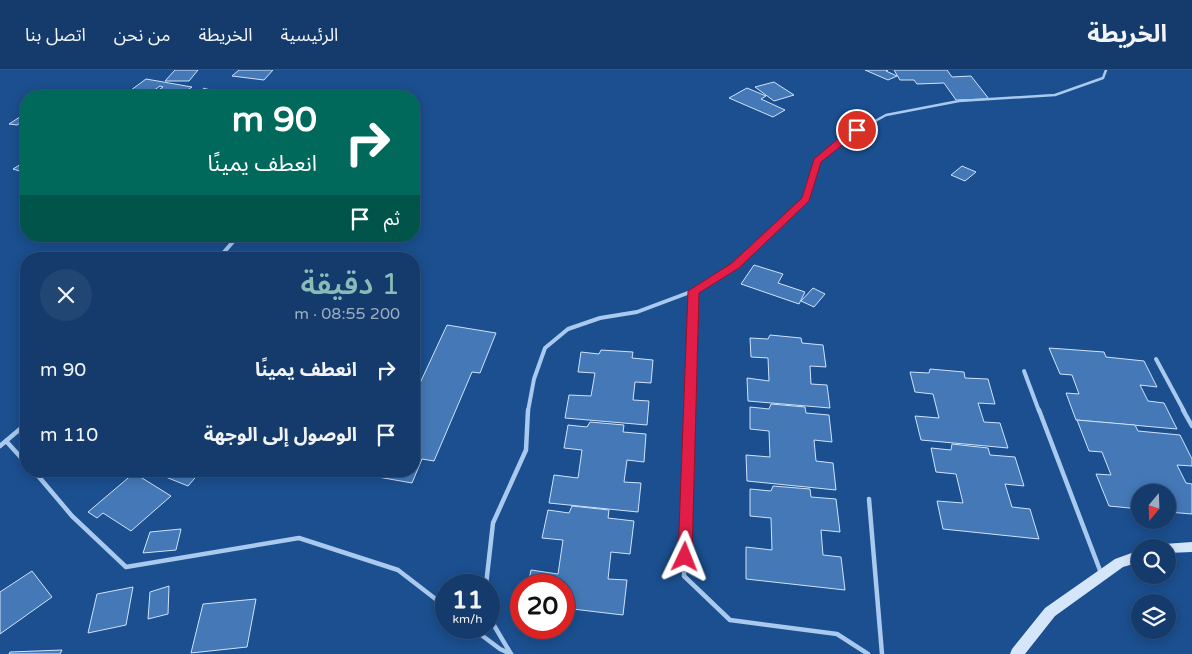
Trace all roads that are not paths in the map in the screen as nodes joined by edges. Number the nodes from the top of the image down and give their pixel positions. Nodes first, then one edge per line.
1 (1106, 70) edge
2 (204, 89) dead end
3 (208, 90) edge
4 (233, 242) edge
5 (224, 252) edge
6 (693, 291) junction
7 (1156, 359) dead end
8 (1024, 371) dead end
9 (1192, 426) edge
10 (20, 429) edge
11 (6, 441) junction
12 (0, 446) edge
13 (20, 456) edge
14 (39, 477) edge
15 (869, 499) dead end
16 (1192, 547) edge
17 (1176, 548) edge
18 (1131, 559) edge
19 (487, 574) edge
20 (1102, 575) junction
21 (435, 599) edge
22 (500, 636) edge
23 (487, 639) edge
24 (511, 654) edge
25 (868, 654) edge
26 (882, 654) edge
27 (1018, 654) edge

1 - 6 lane
2 - 3 lane
4 - 5 lane
6 - 19 lane
6 - 25 lane
7 - 9 lane
8 - 20 lane
10 - 11 lane
11 - 12 lane
11 - 13 lane
14 - 21 lane
15 - 26 lane
16 - 17 street
18 - 20 street
20 - 27 street
22 - 24 lane
23 - 24 lane

